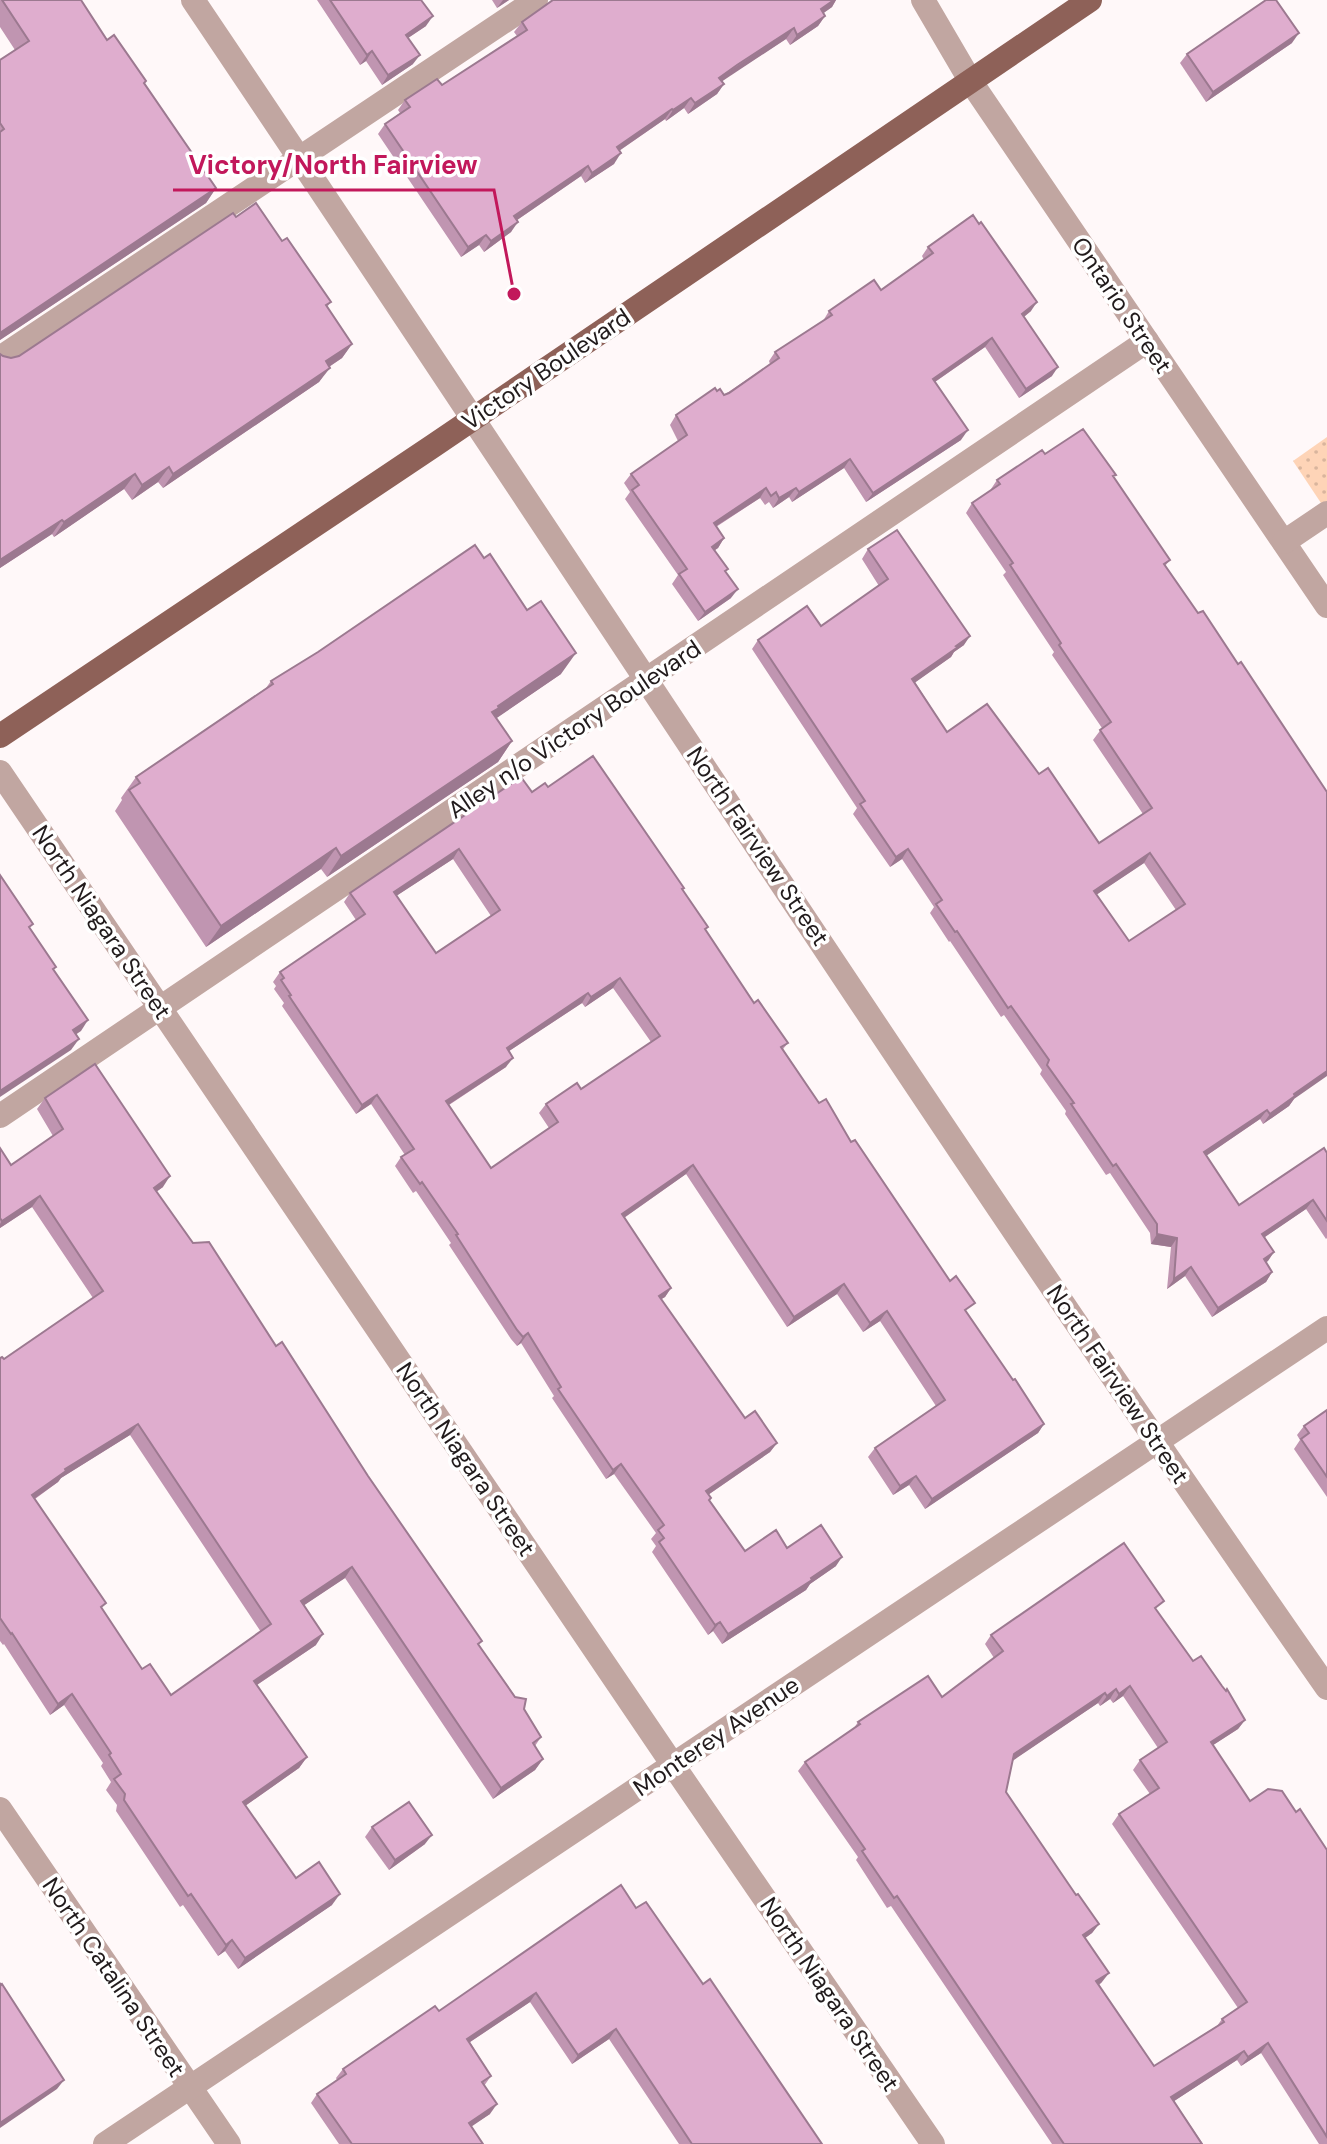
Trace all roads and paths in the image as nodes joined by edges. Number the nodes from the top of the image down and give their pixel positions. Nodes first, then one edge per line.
1 (193, 0) edge
2 (536, 0) edge
3 (923, 0) edge
4 (1090, 0) edge
5 (971, 82) junction
6 (299, 157) junction
7 (1147, 341) junction
8 (0, 358) edge
9 (474, 418) junction
10 (1327, 513) edge
11 (1284, 542) junction
12 (1327, 606) edge
13 (647, 679) junction
14 (0, 736) edge
15 (0, 772) edge
16 (160, 1008) junction
17 (0, 1116) edge
18 (1327, 1328) edge
19 (1156, 1443) junction
20 (1327, 1688) edge
21 (673, 1765) junction
22 (0, 1809) edge
23 (190, 2087) junction
24 (105, 2144) edge
25 (229, 2144) edge
26 (933, 2144) edge

1 - 6 street, North Fairview Street
2 - 6 street
3 - 5 street, Ontario Street
4 - 5 main road, Victory Boulevard
5 - 7 street, Ontario Street
5 - 9 main road, Victory Boulevard
6 - 8 street
6 - 9 street, North Fairview Street
7 - 11 street, Ontario Street
7 - 13 street, Alley n/o Victory Boulevard
9 - 13 street, North Fairview Street
9 - 14 main road, Victory Boulevard
10 - 11 street
11 - 12 street, Ontario Street
13 - 16 street, Alley n/o Victory Boulevard
13 - 19 street, North Fairview Street
15 - 16 street, North Niagara Street
16 - 17 street, Alley n/o Victory Boulevard
16 - 21 street, North Niagara Street
18 - 19 street, Monterey Avenue
19 - 20 street, North Fairview Street
19 - 21 street, Monterey Avenue
21 - 23 street, Monterey Avenue
21 - 26 street, North Niagara Street
22 - 23 street, North Catalina Street
23 - 24 street, Monterey Avenue
23 - 25 street, North Catalina Street

